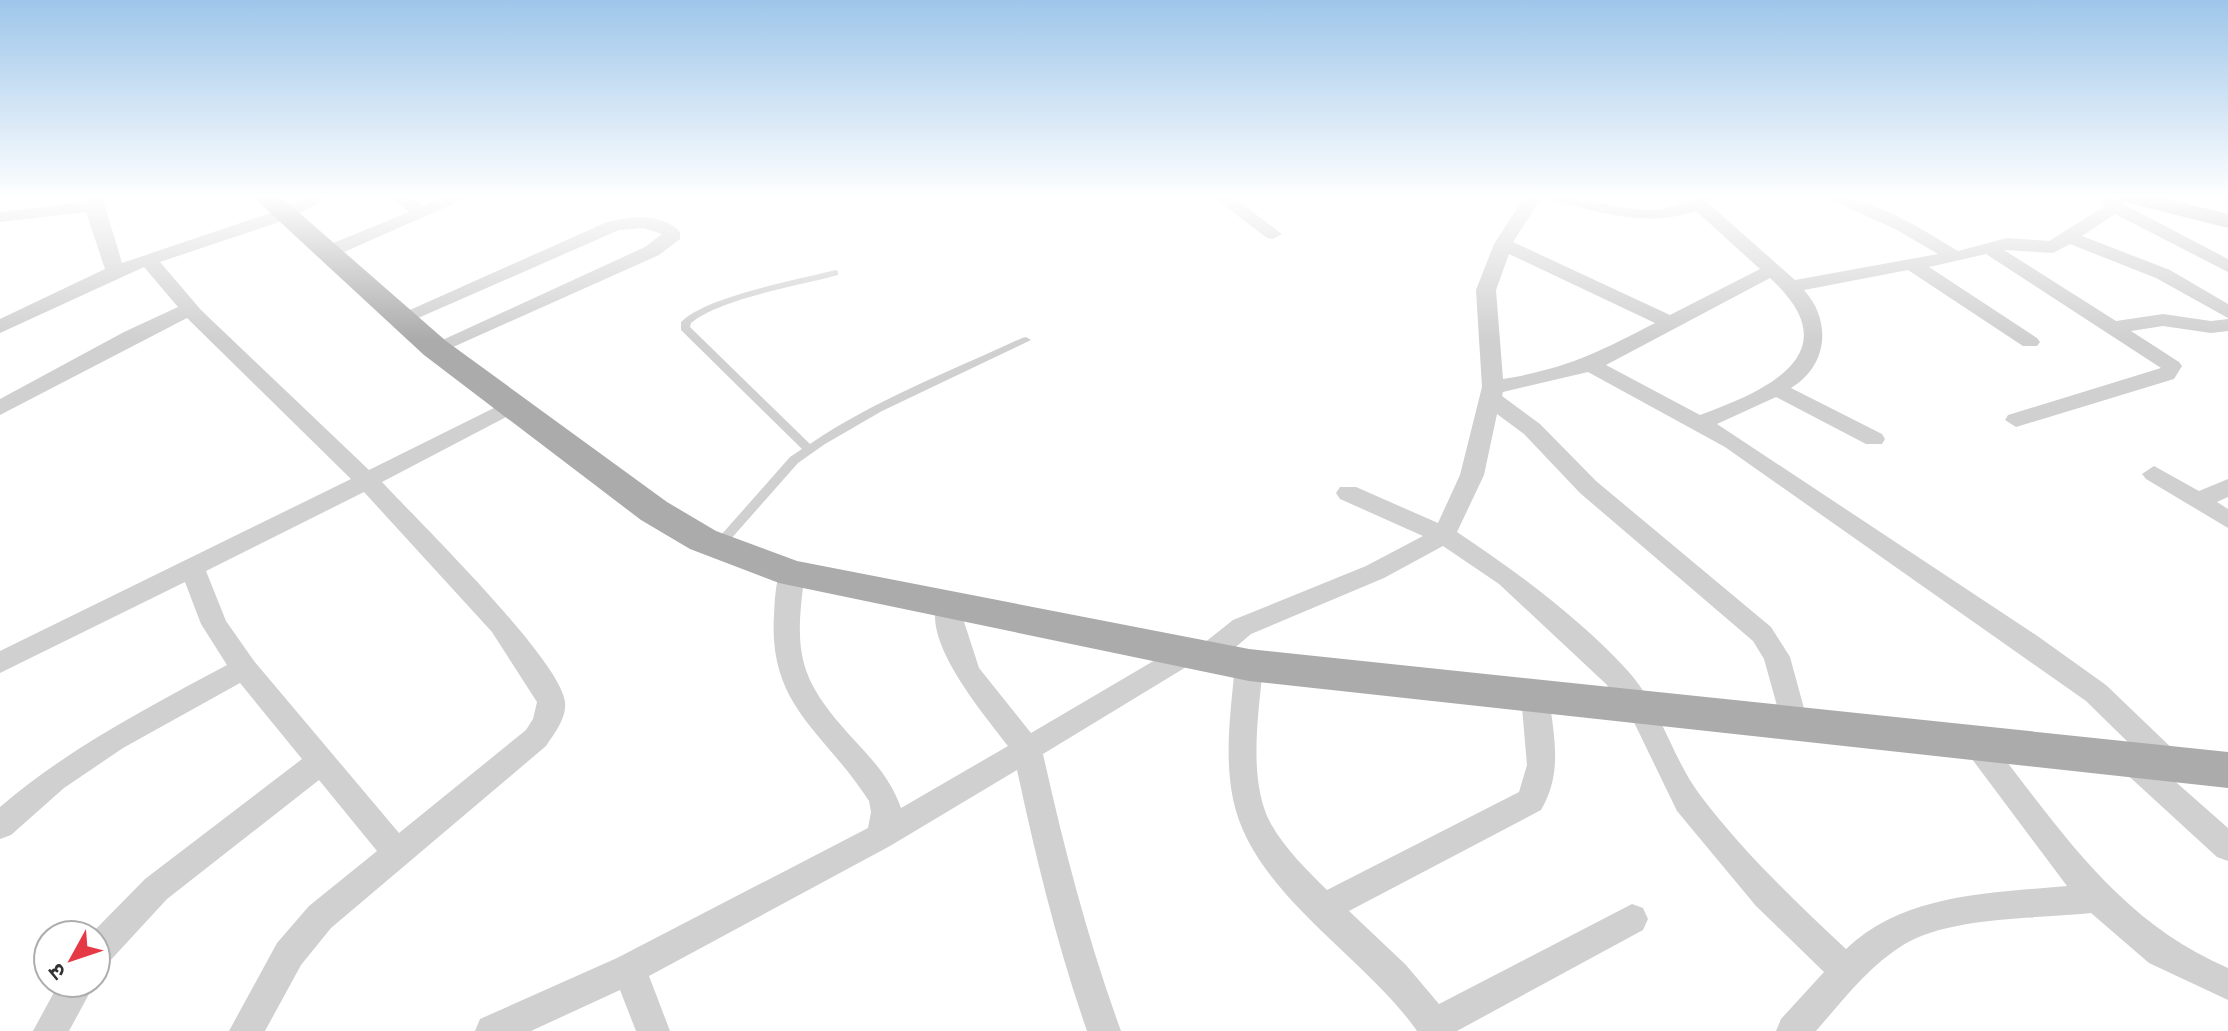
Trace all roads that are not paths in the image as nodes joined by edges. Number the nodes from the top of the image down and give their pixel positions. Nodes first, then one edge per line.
1 (107, 244) edge
2 (182, 244) edge
3 (319, 244) edge
4 (347, 244) edge
5 (571, 244) edge
6 (663, 244) edge
7 (1503, 244) joint
8 (1746, 244) edge
9 (1934, 244) edge
10 (2009, 244) edge
11 (2032, 244) edge
12 (2058, 244) edge
13 (2086, 244) edge
14 (2191, 244) edge
15 (1990, 249) junction
16 (328, 252) junction
17 (1956, 257) junction
18 (147, 259) junction
19 (1911, 263) junction
20 (2228, 266) edge
21 (1771, 270) junction
22 (115, 271) junction
23 (835, 273) dead end
24 (479, 284) junction
25 (1791, 287) junction
26 (190, 309) junction
27 (518, 311) junction
28 (2228, 312) edge
29 (402, 318) junction
30 (1671, 323) junction
31 (2228, 325) edge
32 (0, 327) edge
33 (2112, 328) junction
34 (1026, 340) dead end
35 (2030, 342) dead end
36 (435, 348) junction
37 (1590, 365) junction
38 (1779, 390) junction
39 (1492, 392) junction
40 (516, 406) junction
41 (0, 408) edge
42 (2016, 420) dead end
43 (1700, 423) junction
44 (1874, 439) dead end
45 (808, 449) junction
46 (2154, 474) dead end
47 (367, 481) junction
48 (2228, 487) edge
49 (1348, 493) dead end
50 (2199, 501) junction
51 (2228, 520) edge
52 (1444, 535) junction
53 (718, 546) junction
54 (193, 570) junction
55 (792, 573) junction
56 (948, 607) junction
57 (1198, 655) junction
58 (0, 663) edge
59 (1249, 665) junction
60 (244, 668) junction
61 (1535, 696) junction
62 (1641, 707) junction
63 (1794, 723) junction
64 (1976, 743) junction
65 (1027, 749) junction
66 (2131, 760) junction
67 (320, 762) junction
68 (2169, 764) junction
69 (2228, 770) edge
70 (0, 826) edge
71 (879, 837) junction
72 (2228, 847) edge
73 (397, 853) junction
74 (2096, 898) junction
75 (1324, 908) junction
76 (1632, 919) dead end
77 (112, 935) edge
78 (629, 969) junction
79 (1847, 972) junction
80 (2228, 984) edge
81 (69, 999) edge
82 (1435, 1028) edge
83 (50, 1031) edge
84 (246, 1031) edge
85 (492, 1031) edge
86 (653, 1031) edge
87 (1104, 1031) edge
88 (1793, 1031) edge

1 - 22 street
2 - 18 street
3 - 16 main road
4 - 16 street
5 - 24 street
6 - 27 street
7 - 30 street
7 - 39 street
8 - 21 street
9 - 17 street
10 - 15 street
11 - 12 street
13 - 28 street
14 - 20 street
15 - 17 street
15 - 33 street
16 - 29 main road
17 - 19 street
18 - 22 street
18 - 26 street
19 - 25 street
19 - 35 street
21 - 25 street
21 - 30 street
22 - 32 street
23 - 45 lane
24 - 27 street
24 - 29 street
25 - 38 street
26 - 41 street
26 - 47 street
27 - 36 street
29 - 36 main road
30 - 37 street
31 - 33 street
33 - 42 street
34 - 45 lane
36 - 40 main road
37 - 39 street
37 - 43 street
38 - 43 street
38 - 44 street
39 - 52 street
39 - 63 street
40 - 47 street
40 - 53 main road
43 - 68 street
45 - 53 lane
46 - 50 street
47 - 54 street
47 - 73 street
48 - 50 street
49 - 52 street
50 - 51 street
52 - 57 street
52 - 62 street
53 - 55 main road
54 - 58 street
54 - 60 street
55 - 56 main road
55 - 71 street
56 - 57 main road
56 - 65 street
57 - 59 main road
57 - 65 street
59 - 61 main road
59 - 75 street
60 - 67 street
60 - 70 street
61 - 62 main road
61 - 75 street
62 - 63 main road
62 - 79 street
63 - 64 main road
64 - 66 main road
64 - 74 street
65 - 71 street
65 - 87 street
66 - 68 main road
66 - 72 street
67 - 73 street
67 - 77 street
68 - 69 main road
71 - 78 street
73 - 84 street
74 - 79 street
74 - 80 street
75 - 82 street
76 - 82 street
78 - 85 street
78 - 86 street
79 - 88 street
81 - 83 street

